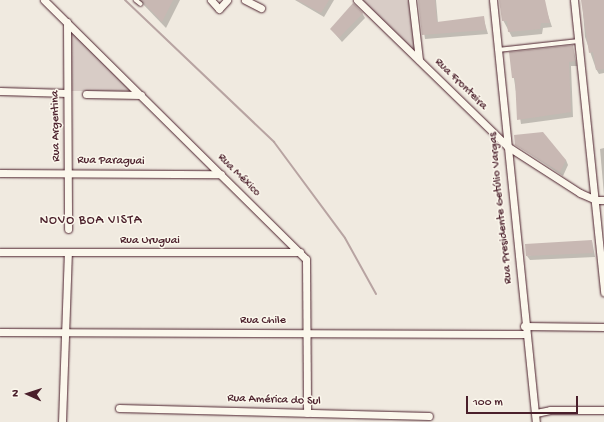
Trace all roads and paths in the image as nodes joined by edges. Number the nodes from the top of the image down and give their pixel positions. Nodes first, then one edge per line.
1 (44, 0) edge
2 (136, 0) edge
3 (211, 0) edge
4 (227, 0) edge
5 (245, 0) edge
6 (357, 0) edge
7 (412, 0) edge
8 (493, 0) edge
9 (574, 0) edge
10 (141, 4) dead end
11 (261, 8) dead end
12 (67, 22) junction
13 (578, 41) junction
14 (498, 50) junction
15 (419, 60) junction
16 (0, 91) edge
17 (67, 93) junction
18 (86, 94) dead end
19 (141, 95) junction
20 (507, 146) junction
21 (0, 173) edge
22 (68, 173) junction
23 (221, 174) junction
24 (596, 200) junction
25 (604, 200) edge
26 (68, 229) dead end
27 (0, 252) edge
28 (300, 252) junction
29 (68, 253) junction
30 (604, 292) edge
31 (524, 326) junction
32 (604, 327) edge
33 (0, 332) edge
34 (66, 332) junction
35 (308, 334) junction
36 (525, 334) junction
37 (119, 408) dead end
38 (604, 410) edge
39 (307, 413) junction
40 (536, 413) junction
41 (429, 416) dead end
42 (62, 422) edge
43 (535, 422) edge

1 - 12 street, Rua México
2 - 10 lane
3 - 4 street
5 - 11 street
6 - 15 street, Rua Fronteira
7 - 15 street
8 - 14 street, Rua Presidente Getúlio Vargas
9 - 13 street
12 - 17 street, Rua Argentina
12 - 19 street, Rua México
13 - 14 lane
13 - 24 street
14 - 20 street, Rua Presidente Getúlio Vargas
15 - 20 street, Rua Fronteira
16 - 17 street
17 - 22 street, Rua Argentina
18 - 19 street
19 - 23 street, Rua México
20 - 24 street, Rua Fronteira
20 - 31 street, Rua Presidente Getúlio Vargas
21 - 22 street, Rua Paraguai
22 - 23 street, Rua Paraguai
22 - 26 street, Rua Argentina
23 - 28 street, Rua México
24 - 25 street
24 - 30 street
27 - 29 street, Rua Uruguai
28 - 29 street, Rua Uruguai
28 - 35 street, Rua México
29 - 34 street
31 - 32 street
31 - 36 street, Rua Presidente Getúlio Vargas
33 - 34 street, Rua Chile
34 - 35 street, Rua Chile
34 - 42 street
35 - 36 street, Rua Chile
35 - 39 street, Rua México
36 - 40 street, Rua Presidente Getúlio Vargas
37 - 39 street, Rua América do Sul
38 - 40 street
39 - 41 street, Rua América do Sul
40 - 43 street, Rua Presidente Getúlio Vargas

